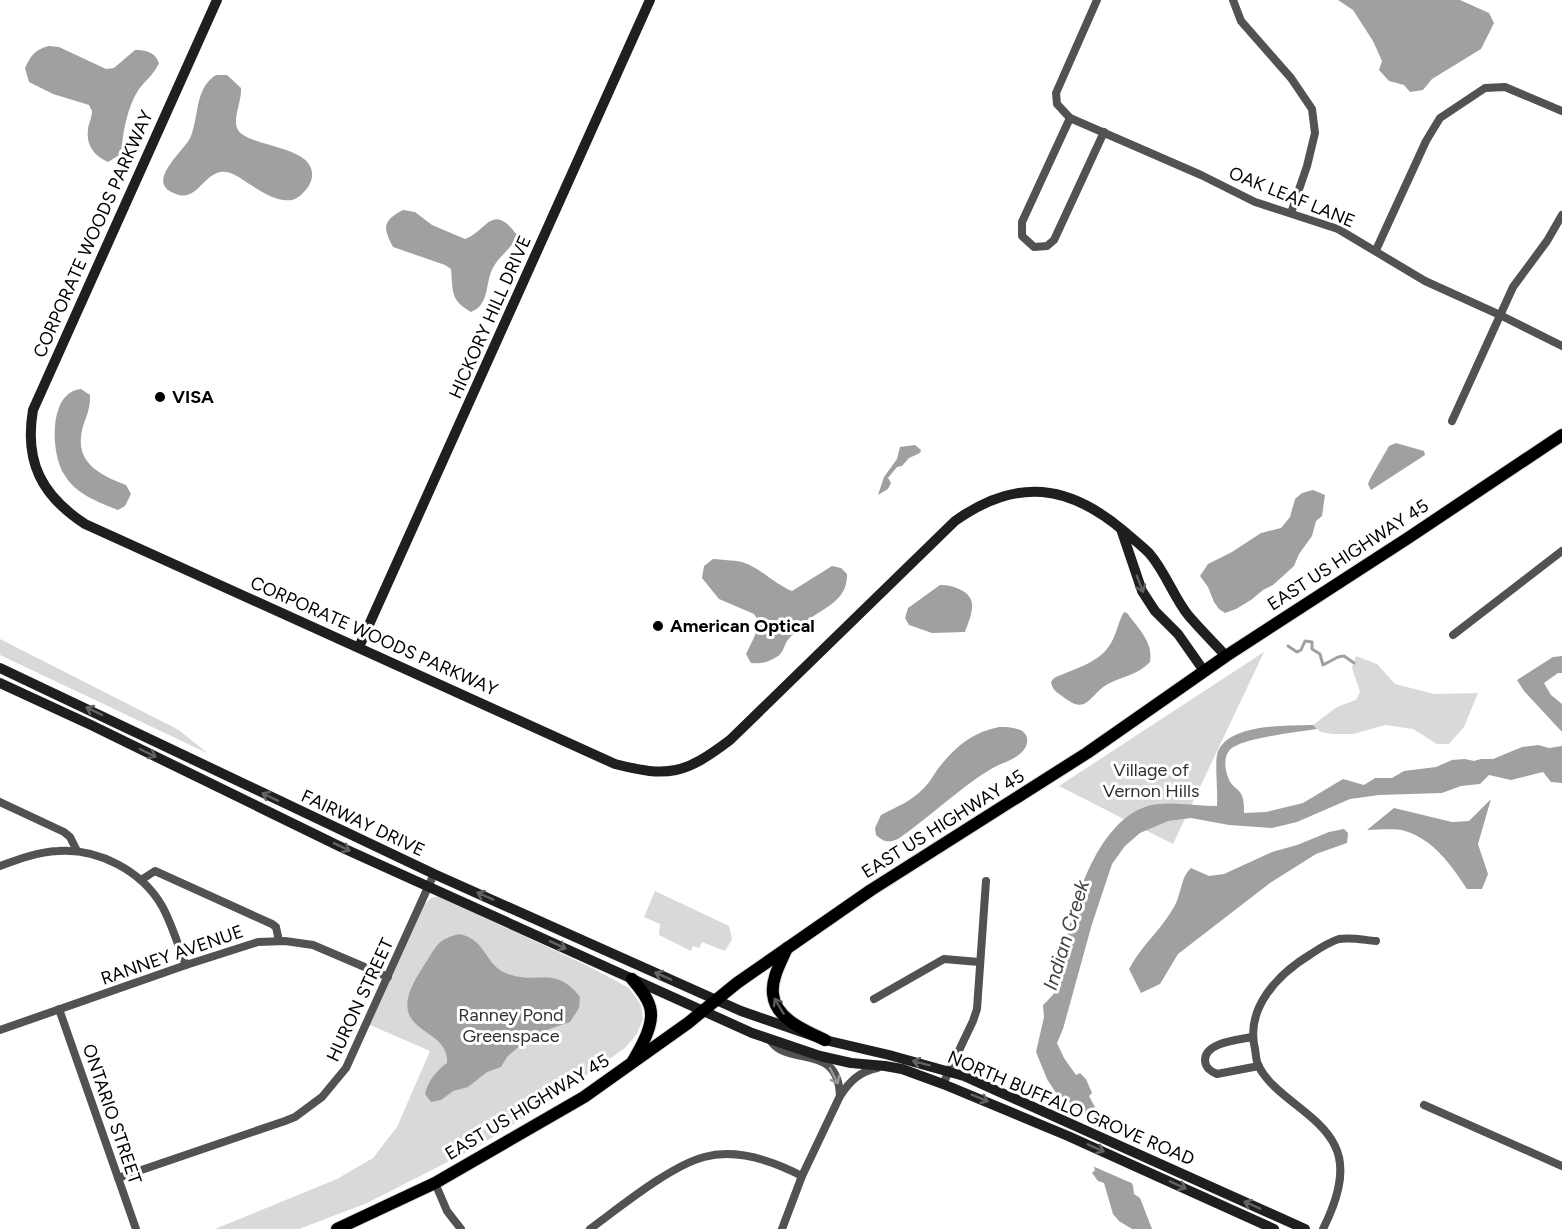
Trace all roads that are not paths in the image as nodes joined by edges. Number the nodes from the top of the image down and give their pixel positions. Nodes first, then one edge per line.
1 (218, 0) edge
2 (650, 0) edge
3 (1097, 0) edge
4 (1233, 0) edge
5 (1562, 111) edge
6 (1070, 117) junction
7 (1104, 132) junction
8 (1291, 213) junction
9 (1562, 215) edge
10 (1376, 250) junction
11 (1500, 315) junction
12 (1562, 346) edge
13 (1452, 421) dead end
14 (1562, 435) edge
15 (1121, 528) junction
16 (1562, 551) edge
17 (1453, 635) dead end
18 (359, 647) junction
19 (1226, 656) junction
20 (0, 668) edge
21 (1204, 671) junction
22 (0, 683) edge
23 (0, 802) edge
24 (77, 851) junction
25 (1, 864) edge
26 (434, 874) junction
27 (141, 880) junction
28 (987, 881) dead end
29 (429, 886) junction
30 (279, 941) junction
31 (1376, 941) dead end
32 (787, 948) junction
33 (979, 962) junction
34 (186, 965) junction
35 (388, 977) junction
36 (632, 979) junction
37 (874, 999) dead end
38 (716, 1000) junction
39 (59, 1009) junction
40 (701, 1011) junction
41 (0, 1030) edge
42 (1252, 1037) junction
43 (769, 1039) junction
44 (825, 1040) junction
45 (632, 1063) junction
46 (885, 1066) junction
47 (1259, 1066) junction
48 (950, 1071) junction
49 (943, 1084) junction
50 (840, 1096) junction
51 (1424, 1105) dead end
52 (1562, 1166) edge
53 (802, 1176) junction
54 (118, 1178) junction
55 (435, 1183) junction
56 (136, 1229) edge
57 (337, 1229) edge
58 (461, 1229) edge
59 (590, 1229) edge
60 (783, 1229) edge
61 (1274, 1229) edge
62 (1305, 1229) edge
63 (1323, 1229) edge

1 - 18 street, CORPORATE WOODS PARKWAY
2 - 18 street, HICKORY HILL DRIVE
3 - 6 street
4 - 8 street
5 - 10 street
6 - 7 street, OAK LEAF LANE
6 - 7 street
7 - 8 street, OAK LEAF LANE
8 - 10 street, OAK LEAF LANE
9 - 11 street
10 - 11 street, OAK LEAF LANE
11 - 12 street, OAK LEAF LANE
11 - 13 street
14 - 19 main road, EAST US HIGHWAY 45
15 - 18 street, CORPORATE WOODS PARKWAY
15 - 19 street, CORPORATE WOODS PARKWAY
15 -> 21 street
16 - 17 street
19 - 21 main road, EAST US HIGHWAY 45
26 -> 20 street, FAIRWAY DRIVE
21 - 32 main road, EAST US HIGHWAY 45
22 -> 29 street, FAIRWAY DRIVE
23 - 24 street
24 - 25 street
24 - 27 street
26 - 29 street, HURON STREET
38 -> 26 street, FAIRWAY DRIVE
27 - 30 street
27 - 34 street
28 - 33 street
29 - 35 street, HURON STREET
29 -> 36 street, FAIRWAY DRIVE
30 - 34 street, RANNEY AVENUE
30 - 35 street, RANNEY AVENUE
31 - 42 street
32 - 38 main road, EAST US HIGHWAY 45
44 -> 32 main road
33 - 37 street
33 - 48 street
34 - 39 street, RANNEY AVENUE
35 - 54 street, HURON STREET
36 - 40 street, FAIRWAY DRIVE
36 - 45 main road
38 - 40 main road, EAST US HIGHWAY 45
38 - 44 street, NORTH BUFFALO GROVE ROAD
39 - 41 street, RANNEY AVENUE
39 - 54 street, ONTARIO STREET
40 - 43 street, NORTH BUFFALO GROVE ROAD
40 - 45 main road, EAST US HIGHWAY 45
42 - 47 street
42 - 47 street
43 - 46 street, NORTH BUFFALO GROVE ROAD
43 -> 50 street
48 -> 44 street, NORTH BUFFALO GROVE ROAD
45 - 55 main road, EAST US HIGHWAY 45
46 - 49 street, NORTH BUFFALO GROVE ROAD
46 - 50 street
47 - 63 street
48 - 49 street
62 -> 48 street, NORTH BUFFALO GROVE ROAD
49 -> 61 street, NORTH BUFFALO GROVE ROAD
50 - 53 street
51 - 52 street
53 - 59 street
53 - 60 street
54 - 56 street, ONTARIO STREET
55 - 57 main road, EAST US HIGHWAY 45
55 - 58 street

